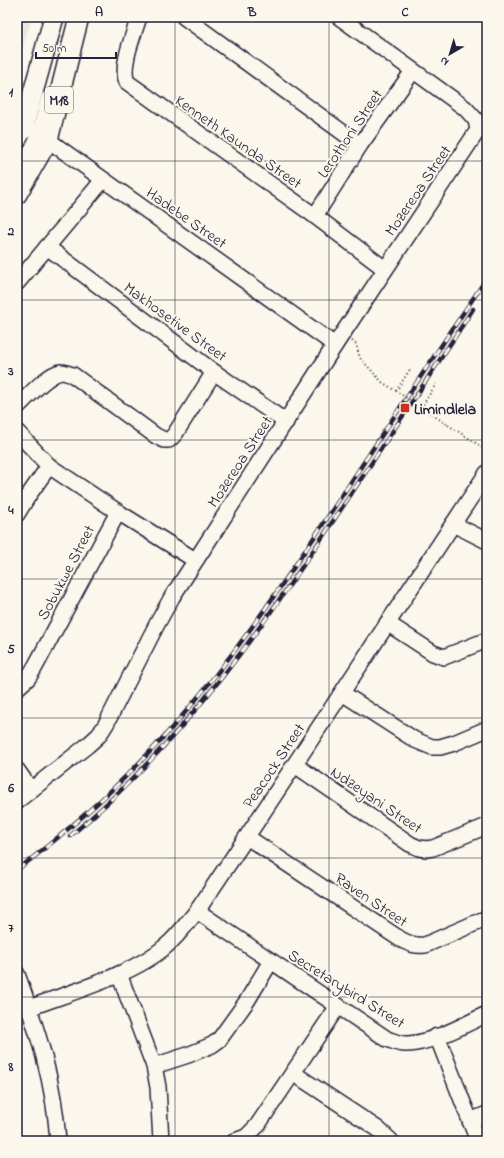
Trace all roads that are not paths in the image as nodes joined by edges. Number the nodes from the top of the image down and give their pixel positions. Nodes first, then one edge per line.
1 (54, 17) edge
2 (61, 17) edge
3 (70, 17) edge
4 (79, 17) edge
5 (139, 17) edge
6 (184, 17) edge
7 (339, 17) edge
8 (413, 71) junction
9 (29, 131) edge
10 (360, 145) junction
11 (17, 157) edge
12 (17, 179) edge
13 (103, 180) junction
14 (17, 194) edge
15 (315, 216) junction
16 (47, 247) junction
17 (385, 269) junction
18 (17, 283) edge
19 (338, 340) junction
20 (214, 372) junction
21 (17, 407) edge
22 (286, 422) junction
23 (17, 432) edge
24 (49, 466) junction
25 (487, 473) edge
26 (118, 512) junction
27 (17, 514) edge
28 (453, 524) junction
29 (487, 541) edge
30 (195, 560) junction
31 (387, 623) junction
32 (487, 640) edge
33 (17, 688) edge
34 (342, 694) junction
35 (487, 729) edge
36 (295, 765) junction
37 (17, 770) edge
38 (31, 790) junction
39 (17, 801) edge
40 (487, 826) edge
41 (246, 837) junction
42 (197, 911) junction
43 (487, 918) edge
44 (271, 961) junction
45 (17, 974) edge
46 (119, 974) junction
47 (338, 1006) junction
48 (29, 1008) junction
49 (487, 1014) edge
50 (437, 1036) junction
51 (154, 1066) junction
52 (293, 1073) junction
53 (487, 1114) edge
54 (470, 1121) junction
55 (58, 1141) edge
56 (161, 1141) edge
57 (240, 1141) edge
58 (391, 1141) edge
59 (478, 1141) edge

1 - 9 main road, M18
2 - 9 street
3 - 9 street
4 - 9 main road, M18
5 - 15 street, Kenneth Kaunda Street
6 - 10 street
7 - 8 street
8 - 10 street, Lerothoni Street
8 - 17 street, Mozereoa Street
9 - 11 street
9 - 12 street
9 - 13 street, Hadebe Street
9 - 14 main road, M18
10 - 15 street, Lerothoni Street
13 - 16 street
13 - 19 street, Hadebe Street
15 - 17 street, Kenneth Kaunda Street
16 - 18 street
16 - 20 street, Makhosetive Street
17 - 19 street, Mozereoa Street
19 - 22 street, Mozereoa Street
20 - 21 street
20 - 22 street, Makhosetive Street
22 - 30 street, Mozereoa Street
23 - 24 street
24 - 26 street
24 - 27 street
25 - 28 street, Peacock Street
26 - 30 street
26 - 33 street, Sobukwe Street
28 - 29 street
28 - 31 street, Peacock Street
30 - 38 street, Mozereoa Street
31 - 32 street
31 - 34 street, Peacock Street
34 - 35 street
34 - 36 street, Peacock Street
36 - 40 street, Ndzeyani Street
36 - 41 street, Peacock Street
37 - 38 street
38 - 39 street, Mozereoa Street
41 - 42 street, Peacock Street
41 - 43 street, Raven Street
42 - 44 street, Secretarybird Street
42 - 46 street, Peacock Street
44 - 47 street, Secretarybird Street
44 - 51 street
45 - 48 street
46 - 48 street, Peacock Street
46 - 51 street
47 - 50 street, Secretarybird Street
47 - 52 street
48 - 55 street
49 - 50 street, Secretarybird Street
50 - 54 street
51 - 56 street
52 - 57 street
52 - 58 street
53 - 54 street
54 - 59 street

